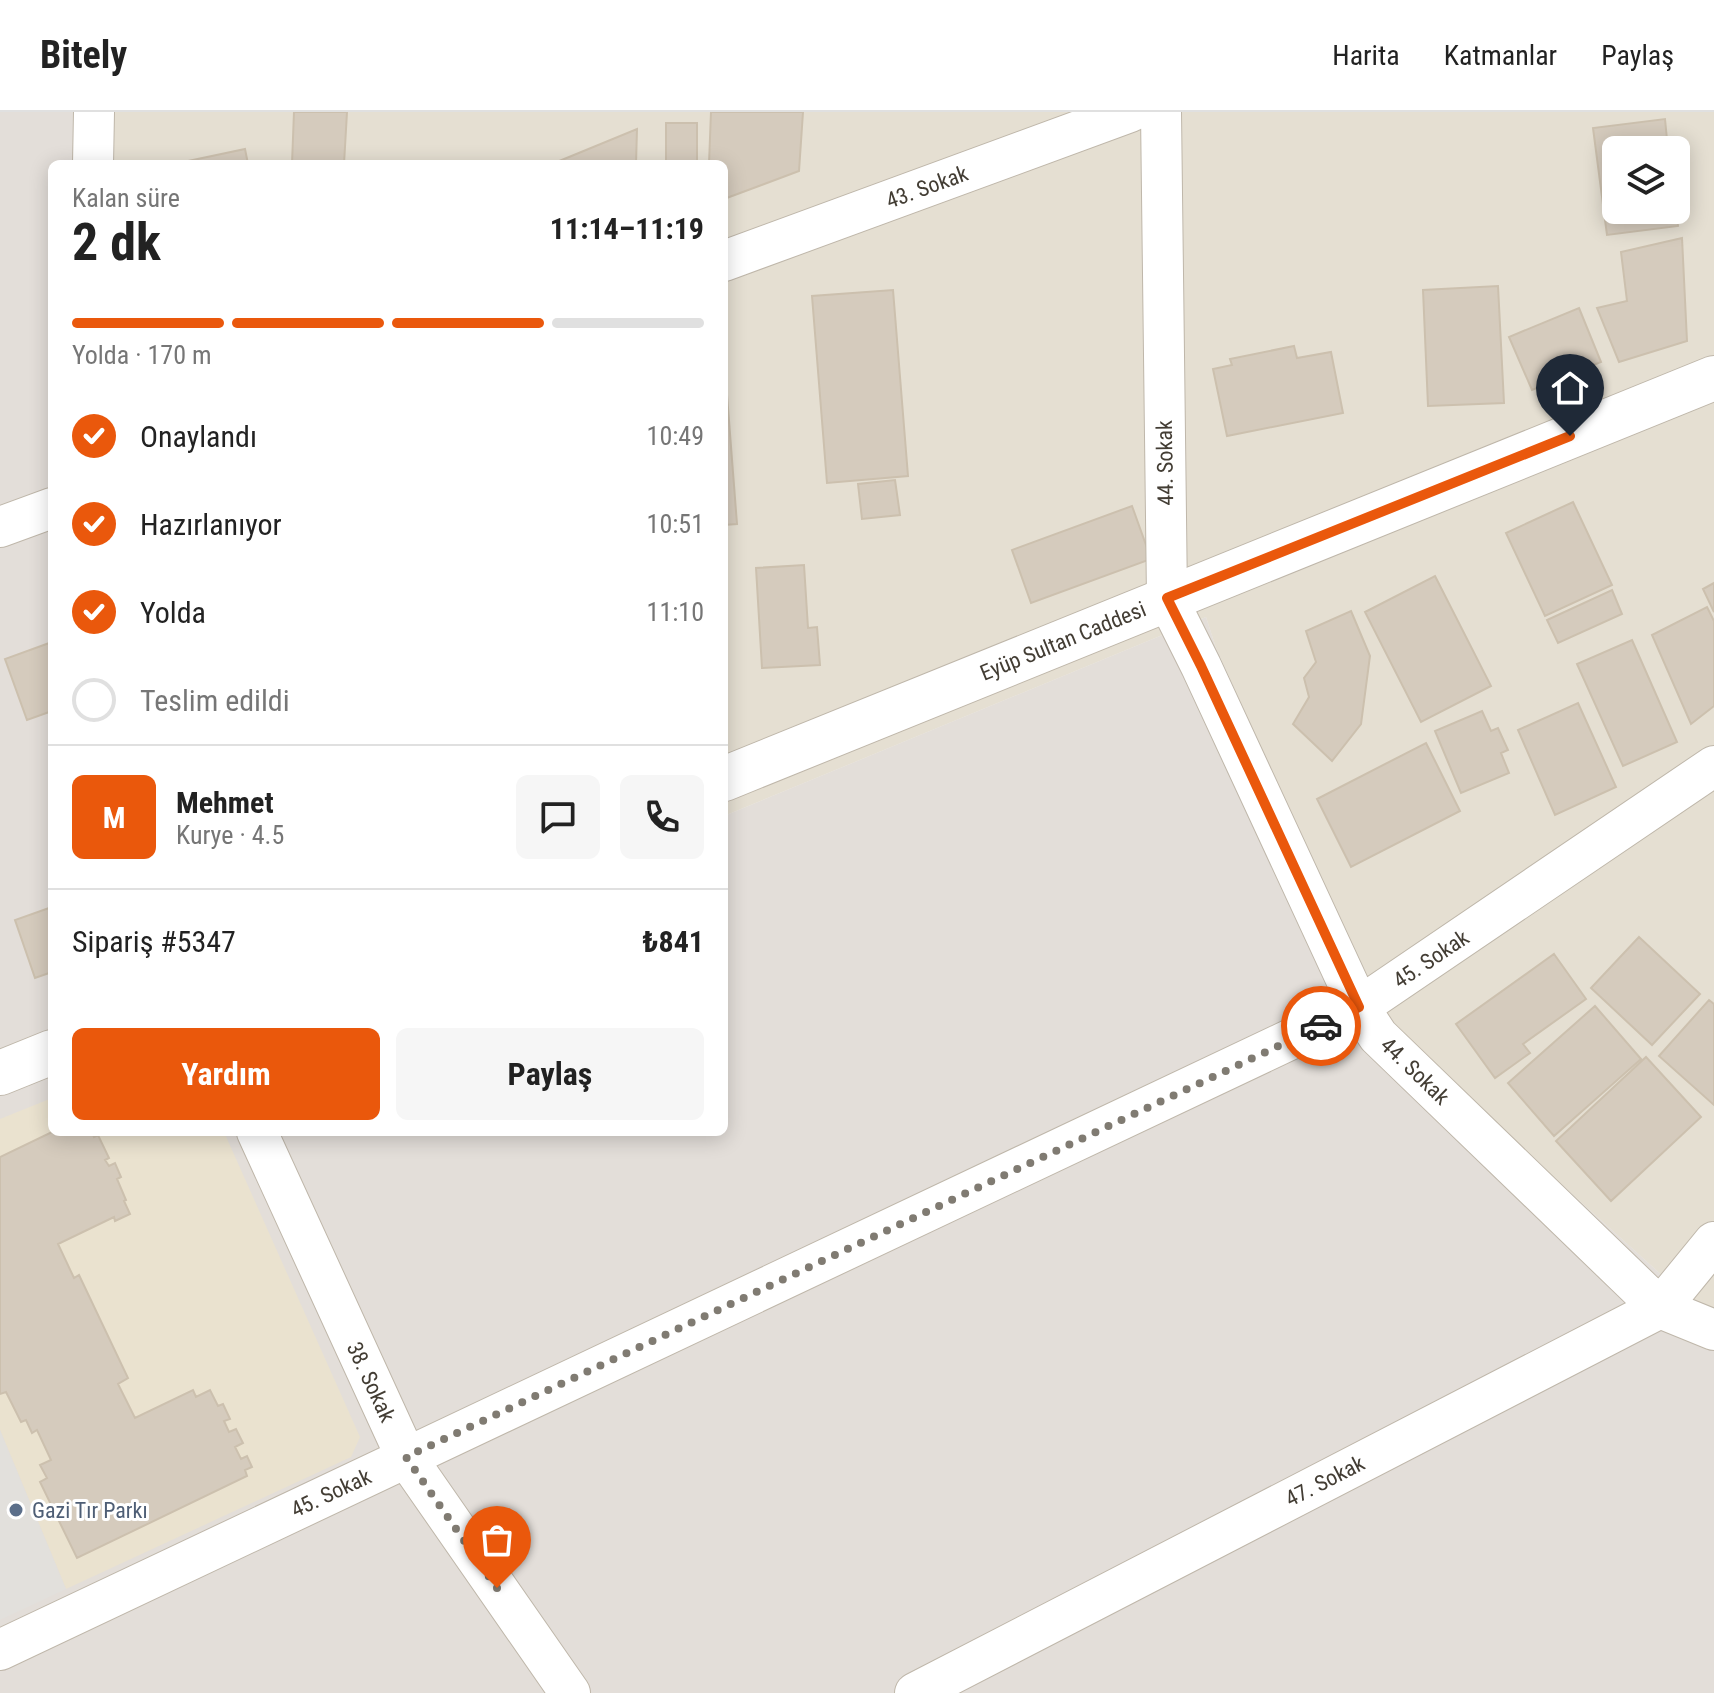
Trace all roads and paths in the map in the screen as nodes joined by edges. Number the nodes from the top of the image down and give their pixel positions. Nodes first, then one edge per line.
1 (94, 112) edge
2 (1130, 112) edge
3 (1161, 112) edge
4 (93, 160) edge
5 (728, 260) edge
6 (1714, 378) edge
7 (48, 509) edge
8 (0, 527) edge
9 (1167, 598) junction
10 (1714, 766) edge
11 (728, 777) edge
12 (1359, 1007) junction
13 (48, 1054) edge
14 (0, 1073) edge
15 (259, 1136) edge
16 (1714, 1242) edge
17 (1660, 1308) junction
18 (1714, 1330) edge
19 (406, 1457) junction
20 (0, 1650) edge
21 (570, 1693) edge
22 (915, 1693) edge

1 - 4 street
2 - 5 street, 43. Sokak
3 - 9 street, 44. Sokak
6 - 9 street, Eyüp Sultan Caddesi
7 - 8 street
9 - 11 street, Eyüp Sultan Caddesi
9 - 12 street, 44. Sokak
10 - 12 street, 45. Sokak
12 - 17 street, 44. Sokak
12 - 19 street, 45. Sokak
13 - 14 street
15 - 19 street, 38. Sokak
16 - 17 street, 47. Sokak
17 - 18 street, 44. Sokak
17 - 22 street, 47. Sokak
19 - 20 street, 45. Sokak
19 - 21 street, 38. Sokak

